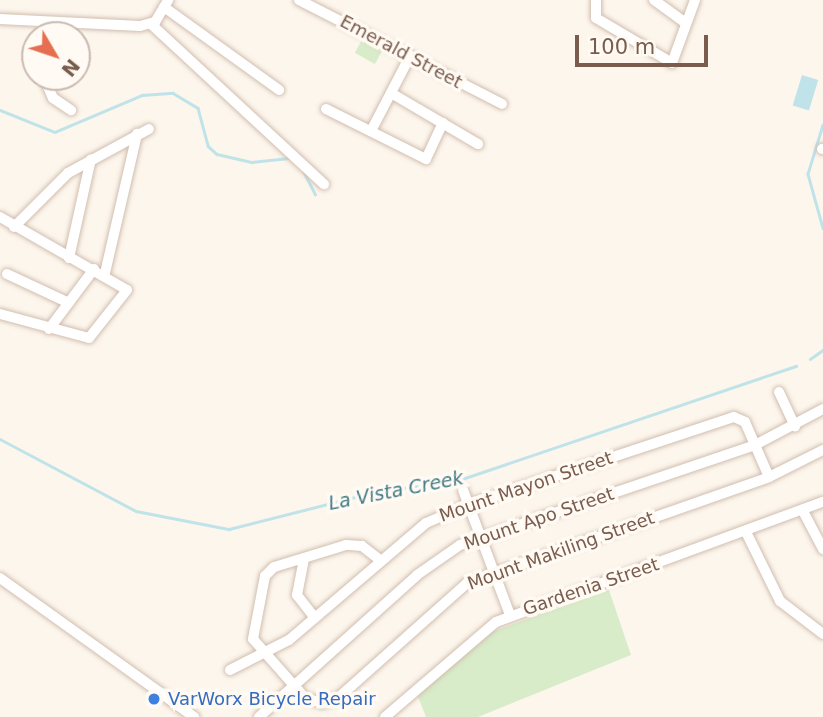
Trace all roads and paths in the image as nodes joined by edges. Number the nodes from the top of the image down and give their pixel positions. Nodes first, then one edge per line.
1 (299, 0) edge
2 (596, 0) edge
3 (654, 0) edge
4 (695, 0) edge
5 (166, 4) edge
6 (0, 19) edge
7 (683, 21) junction
8 (21, 24) edge
9 (151, 24) junction
10 (91, 27) edge
11 (410, 57) junction
12 (279, 90) dead end
13 (50, 91) edge
14 (391, 93) junction
15 (502, 104) dead end
16 (326, 108) dead end
17 (71, 110) dead end
18 (443, 123) junction
19 (149, 129) dead end
20 (371, 131) junction
21 (137, 134) junction
22 (478, 144) dead end
23 (91, 159) junction
24 (324, 184) dead end
25 (0, 217) edge
26 (14, 227) junction
27 (69, 258) junction
28 (100, 271) junction
29 (7, 274) dead end
30 (69, 303) junction
31 (0, 314) edge
32 (49, 329) junction
33 (779, 392) dead end
34 (823, 409) edge
35 (795, 426) junction
36 (755, 445) junction
37 (823, 450) edge
38 (769, 477) junction
39 (463, 490) dead end
40 (823, 502) edge
41 (468, 505) junction
42 (804, 513) junction
43 (747, 534) junction
44 (480, 538) junction
45 (823, 549) edge
46 (304, 559) junction
47 (380, 560) junction
48 (493, 573) junction
49 (0, 578) edge
50 (510, 615) junction
51 (314, 618) junction
52 (823, 634) edge
53 (263, 657) junction
54 (230, 670) dead end
55 (292, 689) junction
56 (194, 717) edge
57 (259, 717) edge
58 (385, 717) edge

1 - 11 street, Emerald Street
2 - 7 street
3 - 7 street
4 - 7 street
5 - 9 street
5 - 12 street
6 - 8 street
9 - 10 street
9 - 24 street
11 - 14 street
11 - 15 street, Emerald Street
13 - 17 street
14 - 18 street
14 - 20 street
16 - 20 street
18 - 20 street
18 - 22 street
19 - 21 street
21 - 23 street
21 - 28 street
23 - 26 street
23 - 27 street
25 - 26 street
26 - 27 street
27 - 28 street
28 - 30 street
28 - 32 street
29 - 30 street
30 - 32 street
31 - 32 street
33 - 35 street
34 - 35 street, Mount Apo Street
35 - 36 street, Mount Apo Street
36 - 38 street
36 - 41 street, Mount Mayon Street
36 - 44 street, Mount Apo Street
37 - 38 street, Mount Makiling Street
38 - 48 street, Mount Makiling Street
39 - 41 street
40 - 42 street, Gardenia Street
41 - 44 street
41 - 47 street, Mount Mayon Street
42 - 43 street, Gardenia Street
42 - 45 street
43 - 50 street, Gardenia Street
43 - 52 street
44 - 48 street
44 - 55 street, Mount Apo Street
46 - 47 street
46 - 51 street
46 - 53 street
47 - 51 street, Mount Mayon Street
48 - 50 street
48 - 55 street, Mount Makiling Street
49 - 56 street
50 - 58 street, Gardenia Street
51 - 53 street, Mount Mayon Street
53 - 54 street, Mount Mayon Street
53 - 55 street
55 - 57 street, Mount Apo Street

